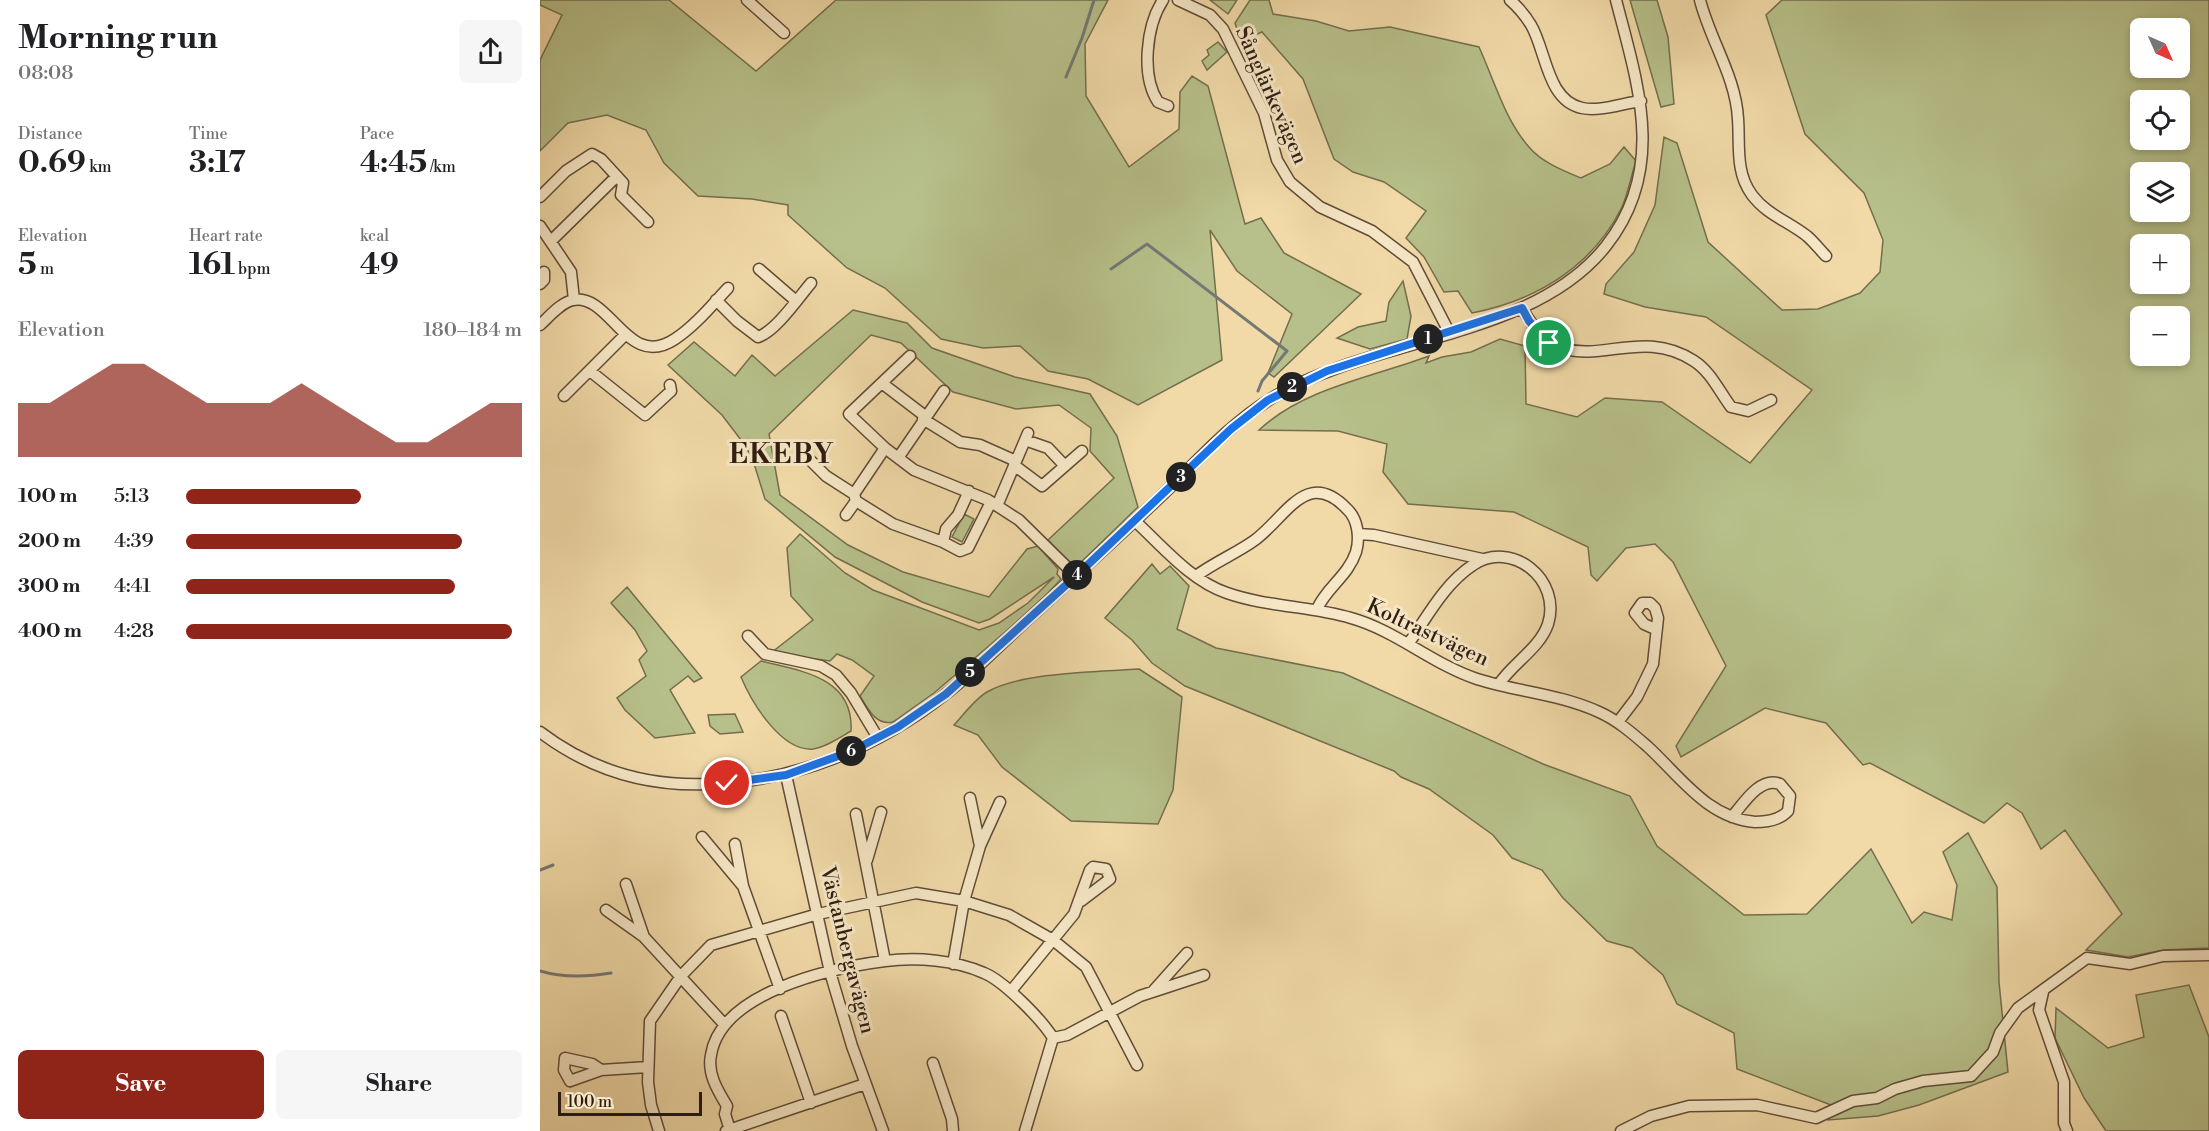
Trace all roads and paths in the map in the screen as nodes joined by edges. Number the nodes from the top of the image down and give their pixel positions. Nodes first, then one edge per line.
1 (747, 0) edge
2 (1163, 0) edge
3 (1178, 0) edge
4 (1510, 0) edge
5 (1616, 0) edge
6 (1700, 0) edge
7 (784, 33) dead end
8 (1641, 101) junction
9 (1168, 106) dead end
10 (616, 176) junction
11 (540, 197) edge
12 (648, 222) dead end
13 (546, 233) edge
14 (1826, 256) dead end
15 (759, 269) dead end
16 (544, 272) dead end
17 (812, 283) dead end
18 (540, 284) edge
19 (728, 288) dead end
20 (574, 300) junction
21 (716, 300) junction
22 (796, 301) junction
23 (1522, 308) junction
24 (540, 326) edge
25 (1449, 332) junction
26 (625, 335) junction
27 (910, 356) dead end
28 (590, 371) junction
29 (884, 384) junction
30 (670, 386) dead end
31 (944, 391) dead end
32 (564, 396) dead end
33 (1771, 400) dead end
34 (924, 418) junction
35 (885, 448) junction
36 (1082, 451) dead end
37 (803, 453) dead end
38 (897, 458) junction
39 (1015, 463) junction
40 (1065, 466) junction
41 (969, 491) junction
42 (855, 498) junction
43 (994, 504) junction
44 (846, 515) dead end
45 (1136, 521) junction
46 (1358, 534) junction
47 (943, 543) junction
48 (1482, 560) junction
49 (1076, 576) junction
50 (1196, 576) junction
51 (1317, 609) junction
52 (1655, 629) dead end
53 (748, 636) dead end
54 (1409, 643) junction
55 (1499, 684) junction
56 (1618, 723) junction
57 (540, 732) edge
58 (878, 738) junction
59 (786, 775) junction
60 (970, 798) dead end
61 (1000, 802) dead end
62 (881, 812) dead end
63 (856, 814) dead end
64 (1732, 817) junction
65 (702, 837) dead end
66 (735, 844) dead end
67 (980, 846) junction
68 (867, 860) junction
69 (626, 884) dead end
70 (743, 886) junction
71 (964, 901) junction
72 (1081, 901) dead end
73 (874, 902) junction
74 (606, 910) dead end
75 (818, 914) junction
76 (758, 931) junction
77 (644, 938) junction
78 (1053, 940) junction
79 (1187, 953) dead end
80 (2209, 955) edge
81 (885, 961) junction
82 (953, 964) junction
83 (830, 972) junction
84 (1203, 975) dead end
85 (681, 976) junction
86 (780, 989) junction
87 (1154, 990) junction
88 (1011, 991) junction
89 (2043, 992) junction
90 (1110, 1012) junction
91 (781, 1016) dead end
92 (724, 1024) junction
93 (1053, 1038) junction
94 (933, 1063) dead end
95 (1137, 1065) dead end
96 (648, 1067) junction
97 (601, 1070) dead end
98 (866, 1084) junction
99 (811, 1103) junction
100 (728, 1130) edge
101 (659, 1131) edge
102 (883, 1131) edge
103 (953, 1131) edge
104 (1025, 1131) edge
105 (1621, 1131) edge
106 (2067, 1131) edge

1 - 7 street
2 - 9 street
3 - 25 street, Sånglärkevägen
4 - 8 street
5 - 8 street
6 - 14 street
8 - 23 street
10 - 11 street
10 - 12 street
10 - 13 street
13 - 20 street
15 - 22 street
16 - 18 street
17 - 22 street
19 - 21 street
20 - 24 street
20 - 26 street
21 - 22 street
21 - 26 street
23 - 25 street
23 - 33 street
25 - 45 street
26 - 28 street
27 - 29 street
28 - 30 street
28 - 32 street
29 - 34 street
29 - 35 street
31 - 34 street
34 - 38 street
34 - 39 street
35 - 38 street
35 - 42 street
36 - 40 street
37 - 42 street
38 - 41 street
39 - 40 street
39 - 40 street
39 - 43 street
41 - 43 street
41 - 47 street
42 - 44 street
42 - 47 street
43 - 47 street
43 - 49 street
45 - 49 street
45 - 50 street, Koltrastvägen
46 - 48 street
46 - 50 street
46 - 51 street
48 - 54 street
48 - 55 street
49 - 58 street
50 - 51 street, Koltrastvägen
51 - 54 street, Koltrastvägen
52 - 56 street
53 - 58 street
54 - 55 street, Koltrastvägen
55 - 56 street, Koltrastvägen
56 - 64 street, Koltrastvägen
57 - 59 street
58 - 59 street
59 - 75 street, Västanbergavägen
60 - 67 street
61 - 67 street
62 - 68 street
63 - 68 street
64 - 64 street, Koltrastvägen
65 - 70 street
66 - 70 street
67 - 71 street
68 - 73 street
69 - 77 street
70 - 76 street
71 - 73 street
71 - 78 street
71 - 82 street
72 - 78 street
73 - 75 street
73 - 81 street
74 - 77 street
75 - 76 street
75 - 83 street, Västanbergavägen
76 - 85 street
76 - 86 street
77 - 85 street
78 - 88 street
78 - 90 street
79 - 87 street
80 - 89 street
81 - 82 street
81 - 83 street
82 - 88 street
83 - 86 street
83 - 98 street, Västanbergavägen
84 - 87 street
85 - 92 street
85 - 96 street
86 - 92 street
87 - 90 street
88 - 93 street
89 - 105 street
89 - 106 street
90 - 93 street
90 - 95 street
91 - 99 street
92 - 100 street
93 - 104 street
94 - 103 street
96 - 97 street
96 - 101 street
98 - 99 street
98 - 102 street, Västanbergavägen
99 - 100 street

